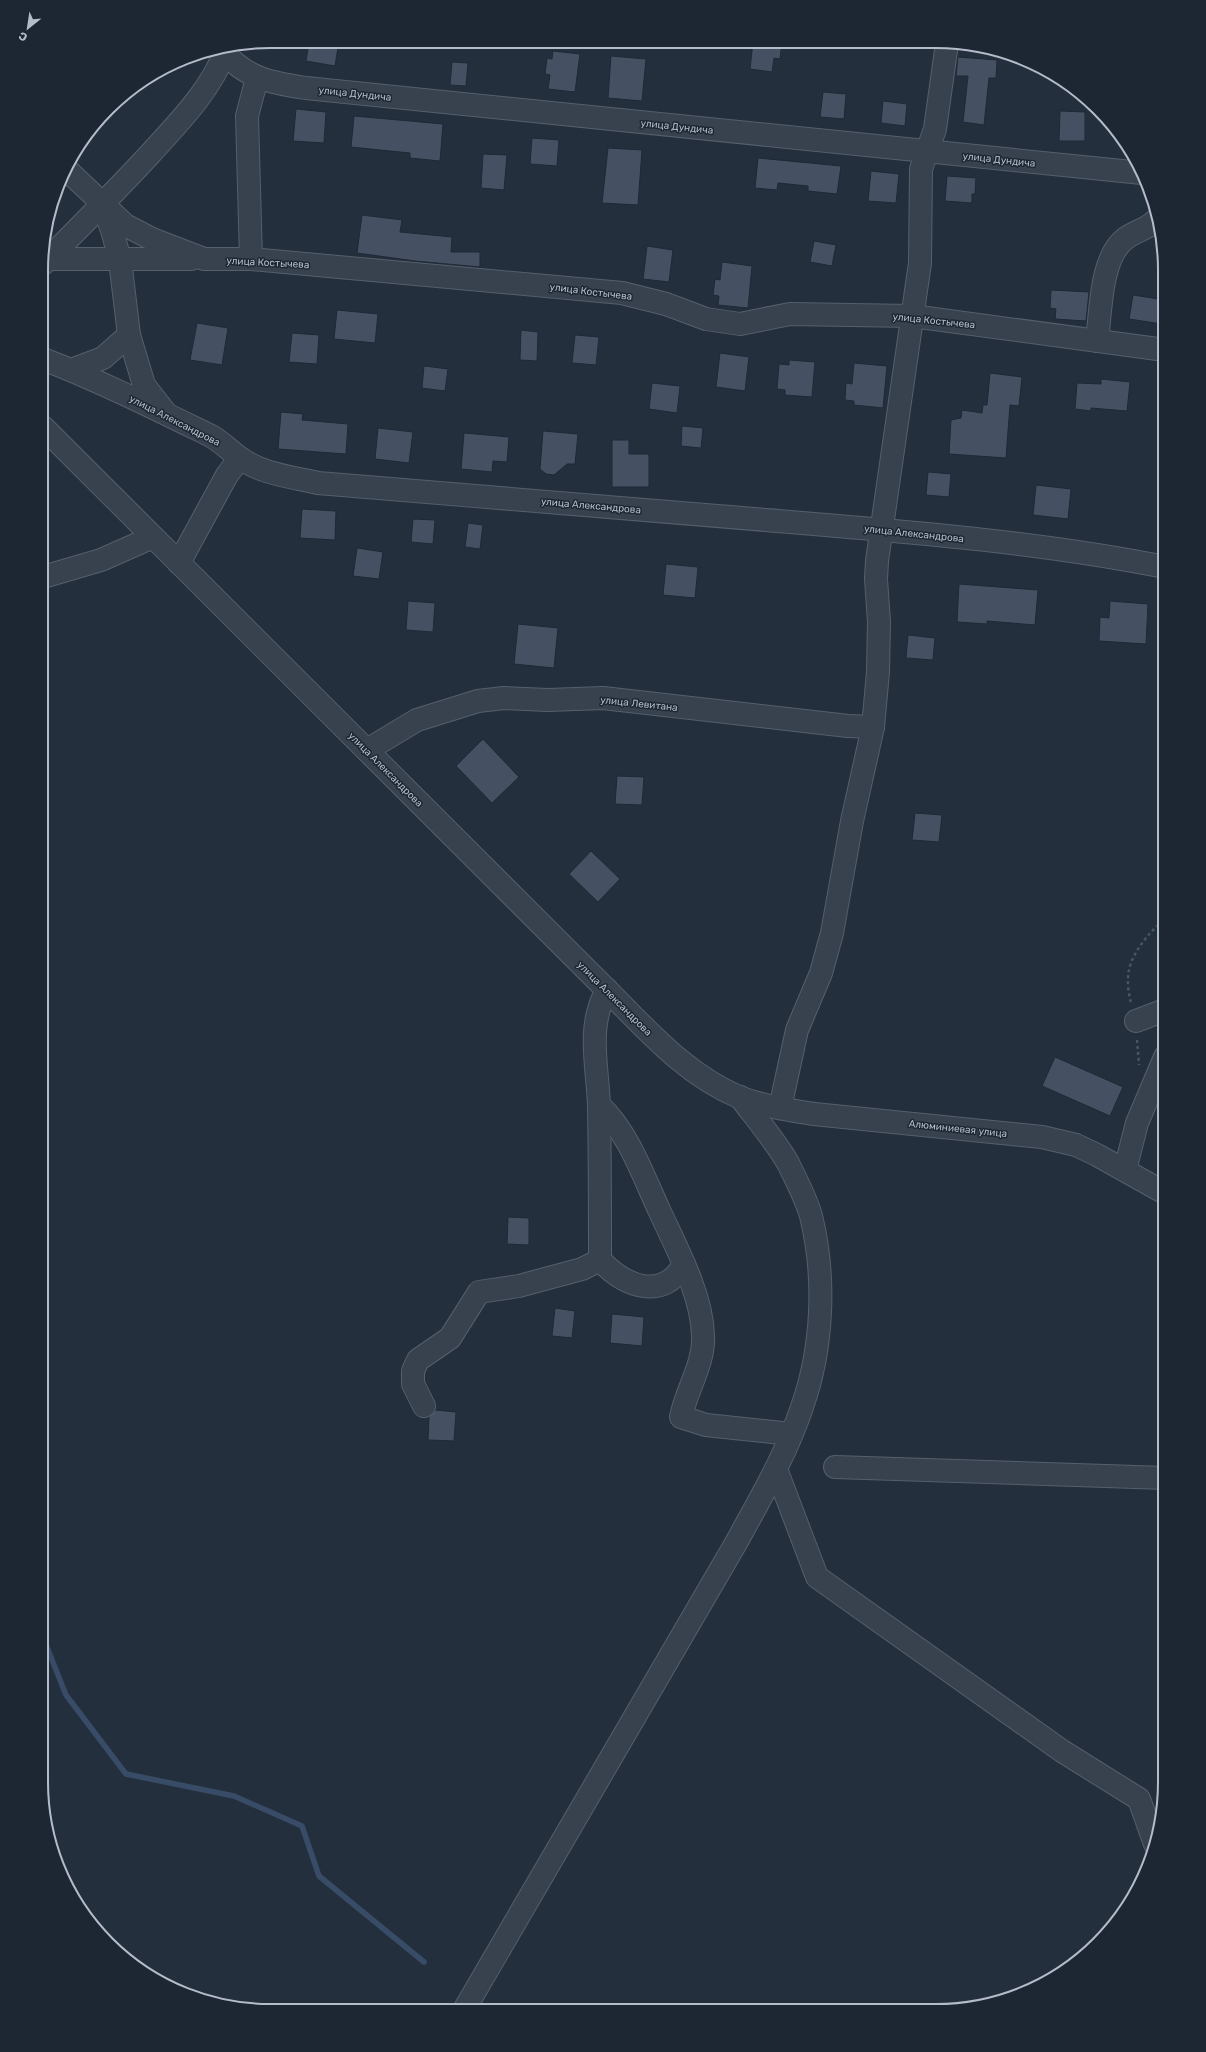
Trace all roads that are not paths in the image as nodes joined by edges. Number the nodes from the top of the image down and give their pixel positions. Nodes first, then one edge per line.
1 (946, 48) edge
2 (225, 52) edge
3 (223, 53) edge
4 (257, 78) junction
5 (926, 152) junction
6 (1135, 172) edge
7 (70, 173) edge
8 (102, 206) junction
9 (1153, 223) edge
10 (48, 259) edge
11 (204, 259) junction
12 (251, 259) junction
13 (120, 260) junction
14 (48, 261) edge
15 (912, 316) junction
16 (129, 335) junction
17 (1097, 341) junction
18 (1158, 349) edge
19 (48, 361) edge
20 (70, 370) junction
21 (167, 414) junction
22 (48, 432) edge
23 (240, 458) junction
24 (882, 529) junction
25 (153, 537) junction
26 (179, 563) junction
27 (1158, 566) edge
28 (48, 575) edge
29 (872, 727) junction
30 (367, 750) junction
31 (607, 990) junction
32 (1158, 1013) edge
33 (1136, 1021) dead end
34 (1158, 1074) edge
35 (740, 1097) junction
36 (599, 1105) junction
37 (780, 1108) junction
38 (1125, 1170) junction
39 (1158, 1189) edge
40 (600, 1260) junction
41 (684, 1264) junction
42 (424, 1406) dead end
43 (791, 1434) junction
44 (835, 1467) dead end
45 (776, 1469) junction
46 (1158, 1478) edge
47 (1152, 1834) edge
48 (467, 2004) edge

1 - 5 street
2 - 4 street, улица Дундича
3 - 8 street
4 - 5 street, улица Дундича
4 - 12 street
5 - 6 street, улица Дундича
5 - 15 street
7 - 8 street, улица Костычева
8 - 10 street
8 - 11 street, улица Костычева
8 - 13 street
9 - 17 street
11 - 12 street, улица Костычева
11 - 13 street
12 - 15 street, улица Костычева
13 - 14 street
13 - 16 street
15 - 17 street, улица Костычева
15 - 24 street
16 - 20 street
16 - 21 street
17 - 18 street, улица Костычева
19 - 20 street, улица Александрова
20 - 21 street, улица Александрова
21 - 23 street, улица Александрова
22 - 25 street, улица Александрова
23 - 24 street, улица Александрова
23 - 26 street
24 - 27 street, улица Александрова
24 - 29 street
25 - 26 street, улица Александрова
25 - 28 street
26 - 30 street, улица Александрова
29 - 30 street, улица Левитана
29 - 37 street
30 - 31 street, улица Александрова
31 - 35 street, улица Александрова
31 - 36 street
32 - 33 street
34 - 38 street
35 - 37 street, Алюминиевая улица
35 - 43 street
36 - 40 street
36 - 41 street
37 - 38 street, Алюминиевая улица
38 - 39 street, Алюминиевая улица
40 - 41 street
40 - 42 street
41 - 43 street
43 - 45 street
44 - 46 street
45 - 47 street
45 - 48 street

